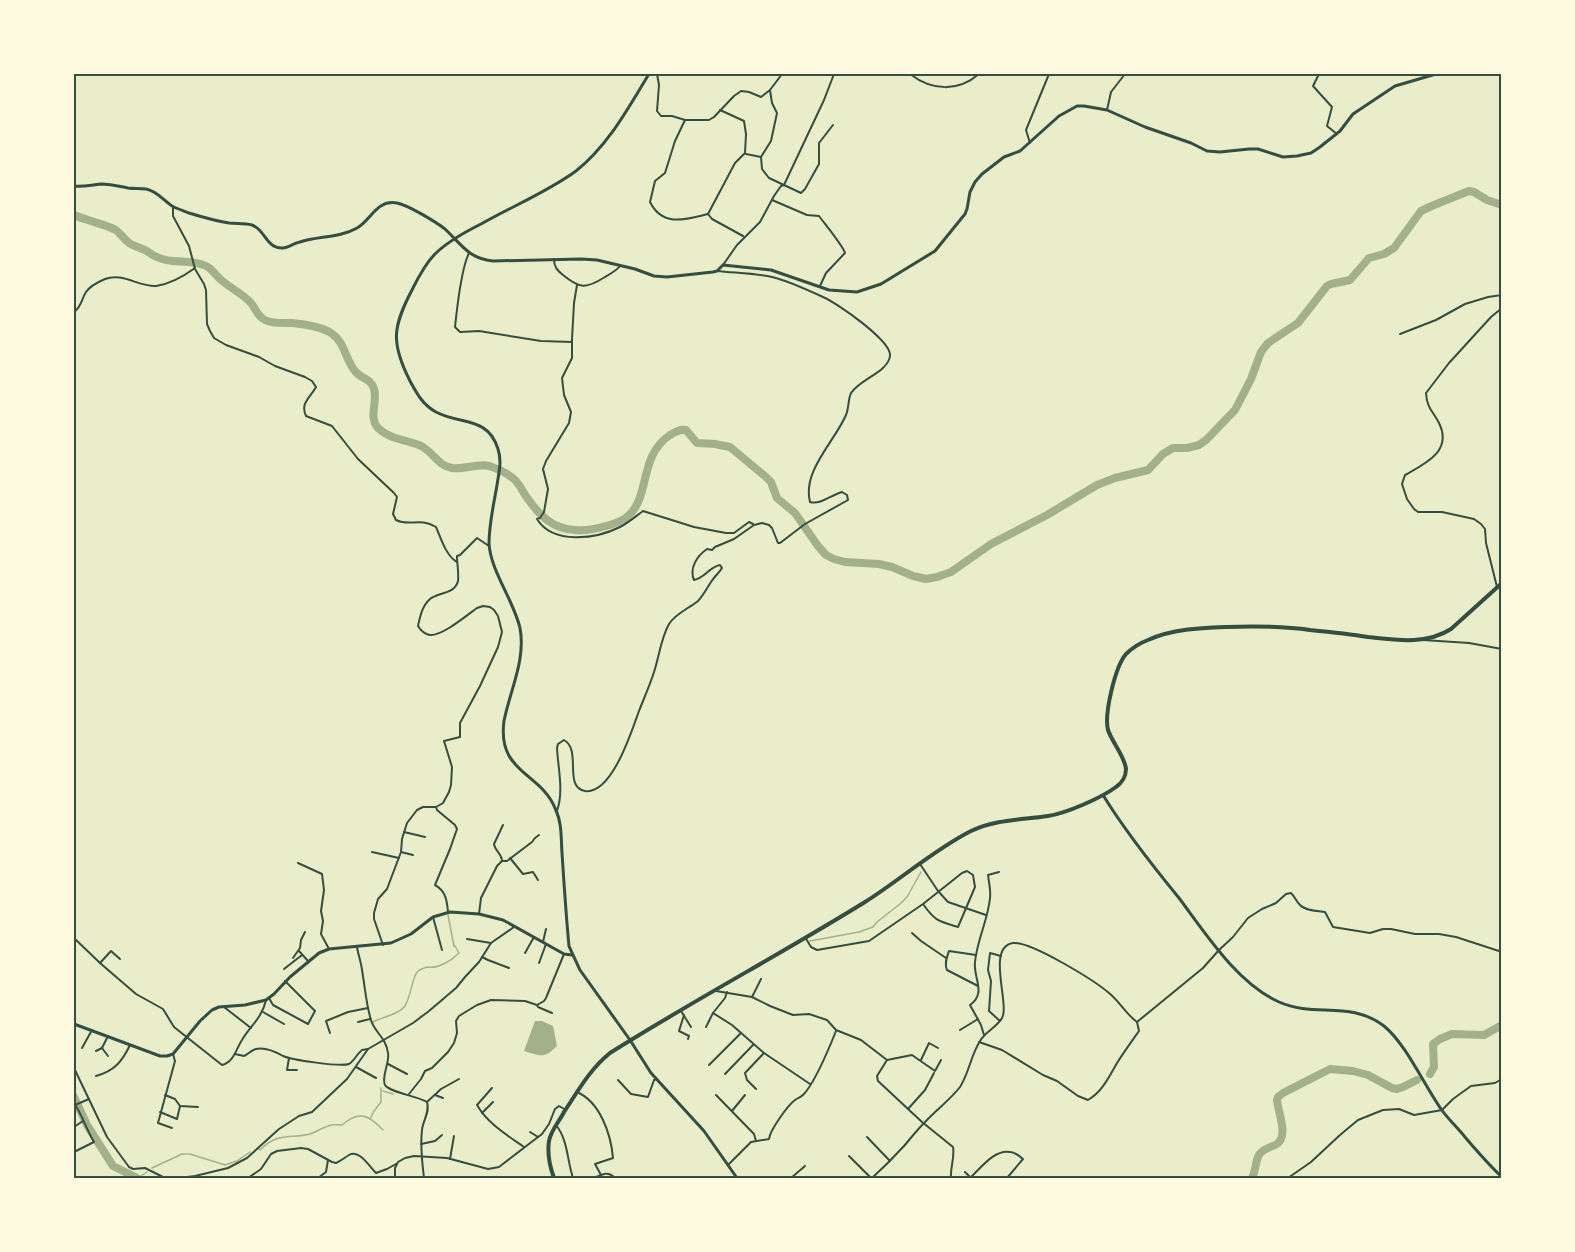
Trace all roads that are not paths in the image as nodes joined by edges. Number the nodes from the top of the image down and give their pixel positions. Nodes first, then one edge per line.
1 (649, 74) edge
2 (657, 74) edge
3 (782, 74) edge
4 (834, 74) edge
5 (910, 74) edge
6 (979, 74) edge
7 (1049, 74) edge
8 (1125, 74) edge
9 (1319, 74) edge
10 (1436, 74) edge
11 (770, 90) junction
12 (720, 110) junction
13 (1107, 110) junction
14 (685, 120) junction
15 (833, 125) dead end
16 (1336, 134) junction
17 (1030, 143) junction
18 (745, 153) junction
19 (761, 157) junction
20 (784, 185) junction
21 (74, 186) edge
22 (772, 200) junction
23 (173, 206) junction
24 (708, 214) junction
25 (744, 237) junction
26 (454, 239) junction
27 (469, 253) junction
28 (554, 259) junction
29 (723, 265) junction
30 (620, 266) junction
31 (195, 268) junction
32 (717, 271) junction
33 (577, 285) junction
34 (820, 286) junction
35 (1502, 295) edge
36 (1502, 308) edge
37 (74, 312) edge
38 (1400, 334) dead end
39 (572, 342) junction
40 (754, 525) junction
41 (489, 546) junction
42 (457, 562) junction
43 (1502, 583) edge
44 (1499, 588) edge
45 (1420, 640) junction
46 (1502, 649) edge
47 (1103, 795) junction
48 (436, 807) junction
49 (557, 811) junction
50 (503, 825) dead end
51 (404, 832) junction
52 (539, 836) dead end
53 (425, 837) dead end
54 (372, 852) dead end
55 (401, 852) junction
56 (413, 855) dead end
57 (399, 858) junction
58 (510, 858) junction
59 (502, 861) junction
60 (298, 862) dead end
61 (920, 864) junction
62 (999, 872) dead end
63 (538, 880) dead end
64 (939, 891) junction
65 (923, 903) junction
66 (966, 908) junction
67 (448, 912) junction
68 (479, 914) junction
69 (986, 915) junction
70 (433, 917) junction
71 (515, 926) junction
72 (546, 929) dead end
73 (305, 932) dead end
74 (912, 933) dead end
75 (534, 937) junction
76 (805, 937) junction
77 (74, 938) edge
78 (467, 939) dead end
79 (491, 943) junction
80 (544, 943) junction
81 (383, 945) junction
82 (357, 947) junction
83 (329, 949) junction
84 (1219, 950) junction
85 (298, 951) junction
86 (442, 951) dead end
87 (1502, 952) edge
88 (525, 954) dead end
89 (564, 954) junction
90 (302, 955) junction
91 (572, 955) junction
92 (976, 955) junction
93 (1001, 956) junction
94 (482, 957) junction
95 (293, 958) dead end
96 (946, 958) junction
97 (120, 959) dead end
98 (309, 962) junction
99 (100, 963) junction
100 (539, 963) dead end
101 (509, 968) dead end
102 (284, 969) dead end
103 (761, 980) dead end
104 (285, 981) junction
105 (978, 986) junction
106 (716, 990) junction
107 (726, 992) junction
108 (752, 997) junction
109 (268, 999) junction
110 (537, 1005) junction
111 (224, 1007) junction
112 (368, 1008) junction
113 (263, 1012) junction
114 (552, 1012) dead end
115 (682, 1013) junction
116 (713, 1013) junction
117 (370, 1018) junction
118 (978, 1019) junction
119 (999, 1021) junction
120 (358, 1022) dead end
121 (1137, 1022) junction
122 (74, 1024) edge
123 (284, 1024) dead end
124 (691, 1027) dead end
125 (706, 1027) dead end
126 (251, 1028) junction
127 (92, 1030) junction
128 (836, 1030) junction
129 (960, 1030) dead end
130 (330, 1033) dead end
131 (740, 1034) junction
132 (984, 1035) junction
133 (108, 1036) junction
134 (187, 1038) junction
135 (688, 1039) dead end
136 (630, 1040) junction
137 (385, 1041) junction
138 (979, 1042) junction
139 (130, 1045) junction
140 (753, 1045) junction
141 (82, 1048) dead end
142 (102, 1048) junction
143 (938, 1048) dead end
144 (368, 1050) junction
145 (96, 1051) dead end
146 (764, 1053) junction
147 (173, 1054) junction
148 (235, 1054) junction
149 (108, 1056) dead end
150 (290, 1058) junction
151 (887, 1060) junction
152 (921, 1060) junction
153 (940, 1060) dead end
154 (388, 1064) junction
155 (709, 1065) dead end
156 (356, 1067) junction
157 (74, 1068) edge
158 (297, 1070) dead end
159 (935, 1071) junction
160 (407, 1074) dead end
161 (725, 1074) dead end
162 (96, 1077) dead end
163 (376, 1078) dead end
164 (459, 1079) dead end
165 (657, 1079) junction
166 (1502, 1079) edge
167 (618, 1080) dead end
168 (810, 1084) junction
169 (492, 1088) dead end
170 (756, 1089) dead end
171 (577, 1092) junction
172 (409, 1094) junction
173 (165, 1095) junction
174 (435, 1095) junction
175 (716, 1095) dead end
176 (745, 1095) dead end
177 (443, 1098) dead end
178 (89, 1099) junction
179 (427, 1102) junction
180 (493, 1102) dead end
181 (74, 1104) edge
182 (180, 1106) junction
183 (198, 1107) dead end
184 (908, 1109) junction
185 (566, 1110) junction
186 (1442, 1110) junction
187 (732, 1111) junction
188 (160, 1112) junction
189 (482, 1113) junction
190 (83, 1121) junction
191 (923, 1123) junction
192 (556, 1125) junction
193 (74, 1127) edge
194 (172, 1128) dead end
195 (530, 1132) dead end
196 (442, 1135) dead end
197 (454, 1136) dead end
198 (538, 1137) junction
199 (867, 1137) dead end
200 (756, 1141) junction
201 (421, 1144) junction
202 (524, 1147) junction
203 (74, 1152) edge
204 (421, 1156) junction
205 (849, 1156) dead end
206 (450, 1158) junction
207 (328, 1160) junction
208 (890, 1161) junction
209 (396, 1164) junction
210 (728, 1166) junction
211 (805, 1166) dead end
212 (965, 1172) dead end
213 (601, 1175) junction
214 (195, 1176) junction
215 (1502, 1177) edge
216 (970, 1178) edge
217 (165, 1179) edge
218 (179, 1179) edge
219 (201, 1179) edge
220 (248, 1179) edge
221 (318, 1179) edge
222 (395, 1179) edge
223 (424, 1179) edge
224 (554, 1179) edge
225 (573, 1179) edge
226 (594, 1179) edge
227 (615, 1179) edge
228 (737, 1179) edge
229 (791, 1179) edge
230 (871, 1179) edge
231 (951, 1179) edge
232 (1007, 1179) edge
233 (1288, 1179) edge

1 - 26 street
2 - 14 street
3 - 11 street
4 - 20 street
5 - 6 street
7 - 17 street
8 - 13 street
9 - 16 street
10 - 16 street
11 - 12 street
11 - 19 street
12 - 14 street
12 - 18 street
13 - 16 street
13 - 17 street
14 - 24 street
15 - 20 street
17 - 34 street
18 - 19 street
18 - 24 street
19 - 20 street
20 - 22 street
21 - 23 street
22 - 25 street
22 - 34 street
23 - 26 street
23 - 31 street
24 - 25 street
25 - 29 street
26 - 27 street
26 - 41 street
27 - 28 street
27 - 39 street
28 - 30 street
28 - 33 street
29 - 32 street
29 - 34 street
30 - 32 street
30 - 33 street
31 - 37 street
31 - 42 street
32 - 40 street
33 - 39 street
35 - 38 street
36 - 44 street
39 - 40 street
40 - 49 street
41 - 42 street
41 - 49 street
42 - 48 street
43 - 44 main road
44 - 45 main road
45 - 46 street
45 - 47 main road
47 - 61 main road
47 - 84 street
48 - 51 street
48 - 67 street
49 - 91 street
50 - 59 street
51 - 53 street
51 - 55 street
52 - 58 street
54 - 57 street
55 - 56 street
55 - 57 street
57 - 81 street
58 - 59 street
58 - 63 street
59 - 68 street
60 - 83 street
61 - 64 street
61 - 76 main road
62 - 69 street
64 - 65 street
64 - 66 street
64 - 66 street
65 - 66 street
65 - 76 street
66 - 69 street
67 - 68 street
67 - 70 street
68 - 71 street
69 - 92 street
70 - 81 street
70 - 86 street
71 - 75 street
71 - 79 street
72 - 80 street
73 - 85 street
74 - 96 street
75 - 80 street
75 - 88 street
76 - 106 main road
77 - 99 street
78 - 79 street
79 - 94 street
80 - 89 street
80 - 100 street
81 - 82 street
82 - 83 street
82 - 112 street
83 - 98 street
84 - 87 street
84 - 121 street
84 - 186 street
85 - 90 street
85 - 95 street
89 - 91 street
89 - 110 street
90 - 98 street
90 - 102 street
91 - 136 street
92 - 96 street
92 - 105 street
93 - 119 street
93 - 119 street
93 - 121 street
94 - 101 street
94 - 137 street
96 - 105 street
97 - 99 street
98 - 104 street
99 - 134 street
103 - 108 street
104 - 109 street
104 - 109 street
105 - 118 street
106 - 107 street
106 - 115 main road
107 - 108 street
107 - 116 street
108 - 128 street
109 - 111 street
109 - 113 street
110 - 114 street
110 - 172 street
111 - 126 street
111 - 134 street
112 - 117 street
112 - 130 street
113 - 123 street
113 - 126 street
115 - 124 street
115 - 135 street
115 - 136 main road
116 - 125 street
116 - 131 street
117 - 120 street
117 - 137 street
118 - 129 street
118 - 132 street
119 - 132 street
121 - 138 street
122 - 127 street
126 - 148 street
127 - 133 street
127 - 141 street
128 - 151 street
128 - 168 street
131 - 140 street
131 - 155 street
132 - 138 street
133 - 139 street
133 - 142 street
134 - 147 street
134 - 148 street
136 - 165 street
136 - 171 main road
137 - 144 street
137 - 154 street
138 - 191 street
139 - 147 street
139 - 162 street
140 - 146 street
140 - 161 street
142 - 145 street
142 - 149 street
143 - 152 street
144 - 150 street
144 - 156 street
146 - 168 street
146 - 170 street
147 - 173 street
148 - 150 street
150 - 158 street
151 - 152 street
151 - 184 street
152 - 159 street
153 - 159 street
154 - 160 street
154 - 172 street
156 - 163 street
156 - 214 street
157 - 178 street
159 - 184 street
164 - 174 street
165 - 167 street
165 - 210 street
166 - 186 street
168 - 200 street
169 - 189 street
171 - 185 main road
171 - 213 street
172 - 179 street
173 - 182 street
173 - 188 street
174 - 177 street
174 - 179 street
175 - 187 street
176 - 187 street
178 - 181 street
178 - 217 street
179 - 201 street
180 - 189 street
181 - 190 street
182 - 183 street
182 - 188 street
184 - 191 street
185 - 192 main road
185 - 198 street
186 - 215 street
186 - 233 street
187 - 200 street
188 - 194 street
189 - 202 street
190 - 193 street
190 - 203 street
191 - 208 street
191 - 231 street
192 - 224 main road
192 - 225 street
195 - 198 street
196 - 201 street
197 - 206 street
198 - 202 street
199 - 208 street
200 - 210 street
201 - 204 street
202 - 206 street
204 - 206 street
204 - 209 street
204 - 223 street
205 - 230 street
207 - 209 street
207 - 220 street
207 - 221 street
208 - 230 street
209 - 222 street
210 - 228 street
211 - 229 street
212 - 216 street
213 - 226 street
213 - 227 street
214 - 218 street
214 - 219 street
216 - 232 street

